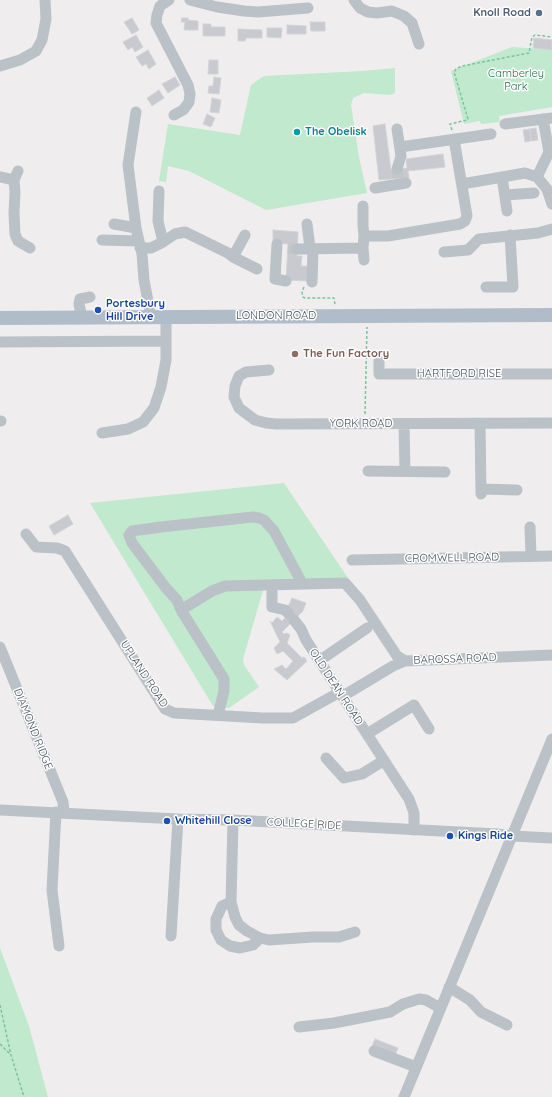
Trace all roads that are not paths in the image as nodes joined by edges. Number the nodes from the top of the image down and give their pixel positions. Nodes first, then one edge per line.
1 (45, 0) edge
2 (169, 0) edge
3 (190, 0) edge
4 (354, 0) edge
5 (272, 5) edge
6 (308, 8) dead end
7 (419, 44) dead end
8 (0, 66) edge
9 (136, 112) dead end
10 (174, 114) dead end
11 (548, 118) edge
12 (505, 124) dead end
13 (397, 129) dead end
14 (491, 134) dead end
15 (454, 139) junction
16 (400, 147) junction
17 (549, 163) edge
18 (537, 176) junction
19 (0, 177) edge
20 (502, 177) junction
21 (462, 184) junction
22 (376, 188) dead end
23 (159, 191) dead end
24 (534, 193) dead end
25 (505, 195) junction
26 (552, 204) edge
27 (363, 206) dead end
28 (507, 211) dead end
29 (114, 224) dead end
30 (307, 224) dead end
31 (136, 228) junction
32 (552, 229) edge
33 (246, 235) dead end
34 (510, 235) junction
35 (364, 236) junction
36 (102, 240) dead end
37 (163, 242) junction
38 (139, 244) junction
39 (30, 248) dead end
40 (295, 248) junction
41 (444, 252) dead end
42 (233, 257) junction
43 (257, 269) dead end
44 (286, 281) dead end
45 (312, 282) road end
46 (486, 287) dead end
47 (90, 297) dead end
48 (552, 315) edge
49 (151, 317) junction
50 (166, 317) junction
51 (0, 318) edge
52 (82, 318) junction
53 (166, 341) junction
54 (0, 342) edge
55 (379, 362) dead end
56 (269, 370) dead end
57 (552, 374) edge
58 (404, 424) junction
59 (480, 424) junction
60 (552, 424) edge
61 (102, 433) dead end
62 (368, 471) dead end
63 (405, 471) junction
64 (445, 472) dead end
65 (517, 490) dead end
66 (530, 527) dead end
67 (26, 534) dead end
68 (531, 556) junction
69 (552, 556) edge
70 (352, 560) dead end
71 (302, 583) junction
72 (272, 591) dead end
73 (182, 610) junction
74 (367, 628) dead end
75 (0, 647) edge
76 (552, 655) edge
77 (319, 661) junction
78 (405, 661) junction
79 (341, 694) junction
80 (218, 715) junction
81 (429, 729) dead end
82 (367, 734) junction
83 (552, 739) edge
84 (326, 758) dead end
85 (383, 761) junction
86 (0, 810) edge
87 (60, 812) junction
88 (178, 819) junction
89 (233, 820) junction
90 (414, 830) junction
91 (512, 836) junction
92 (552, 838) edge
93 (231, 902) junction
94 (355, 932) dead end
95 (171, 936) dead end
96 (260, 938) junction
97 (59, 946) dead end
98 (449, 987) junction
99 (440, 1008) junction
100 (507, 1025) dead end
101 (299, 1027) dead end
102 (374, 1051) dead end
103 (416, 1067) junction
104 (404, 1097) edge

1 - 8 street
2 - 10 street
3 - 5 street
4 - 7 street
5 - 6 street
9 - 31 street
11 - 12 street
11 - 17 street
13 - 16 street
14 - 15 street
15 - 16 street
15 - 21 street
16 - 22 street
17 - 18 street
18 - 20 street
18 - 26 street
19 - 39 street
20 - 21 street
20 - 25 street
21 - 35 street
23 - 37 street
24 - 25 street
25 - 28 street
27 - 35 street
29 - 31 street
30 - 40 street
31 - 38 street
32 - 34 street
33 - 42 street
34 - 41 street
34 - 46 street
35 - 40 street
36 - 38 street
37 - 38 street
37 - 42 street
38 - 49 street
40 - 44 street
40 - 45 street
42 - 43 street
47 - 52 street
48 - 50 main road, LONDON ROAD
49 - 50 main road, LONDON ROAD
49 - 52 main road, LONDON ROAD
50 - 53 street
51 - 52 main road, LONDON ROAD
53 - 54 street
53 - 61 street
55 - 57 street, HARTFORD RISE
56 - 58 street, YORK ROAD
58 - 59 street, YORK ROAD
58 - 63 street
59 - 60 street, YORK ROAD
59 - 65 street
62 - 63 street
63 - 64 street
66 - 68 street
67 - 80 street, UPLAND ROAD
68 - 69 street, CROMWELL ROAD
68 - 70 street, CROMWELL ROAD
71 - 73 street
71 - 73 street
71 - 78 street
72 - 77 street, OLD DEAN ROAD
73 - 80 street
74 - 77 street
75 - 87 street, DIAMOND RIDGE
76 - 78 street, BAROSSA ROAD
77 - 79 street, OLD DEAN ROAD
78 - 79 street, BAROSSA ROAD
79 - 80 street, UPLAND ROAD
79 - 82 street, OLD DEAN ROAD
81 - 82 street, OLD DEAN ROAD
82 - 85 street, OLD DEAN ROAD
83 - 91 street
84 - 85 street
85 - 90 street, OLD DEAN ROAD
86 - 87 street, COLLEGE RIDE
87 - 88 street, COLLEGE RIDE
87 - 97 street, DIAMOND RIDGE
88 - 89 street, COLLEGE RIDE
88 - 95 street
89 - 90 street, COLLEGE RIDE
89 - 93 street
90 - 91 street, COLLEGE RIDE
91 - 92 street, COLLEGE RIDE
91 - 98 street
93 - 96 street
93 - 96 street
94 - 96 street
98 - 99 street
98 - 100 street
99 - 101 street
99 - 103 street
102 - 103 street
103 - 104 street

